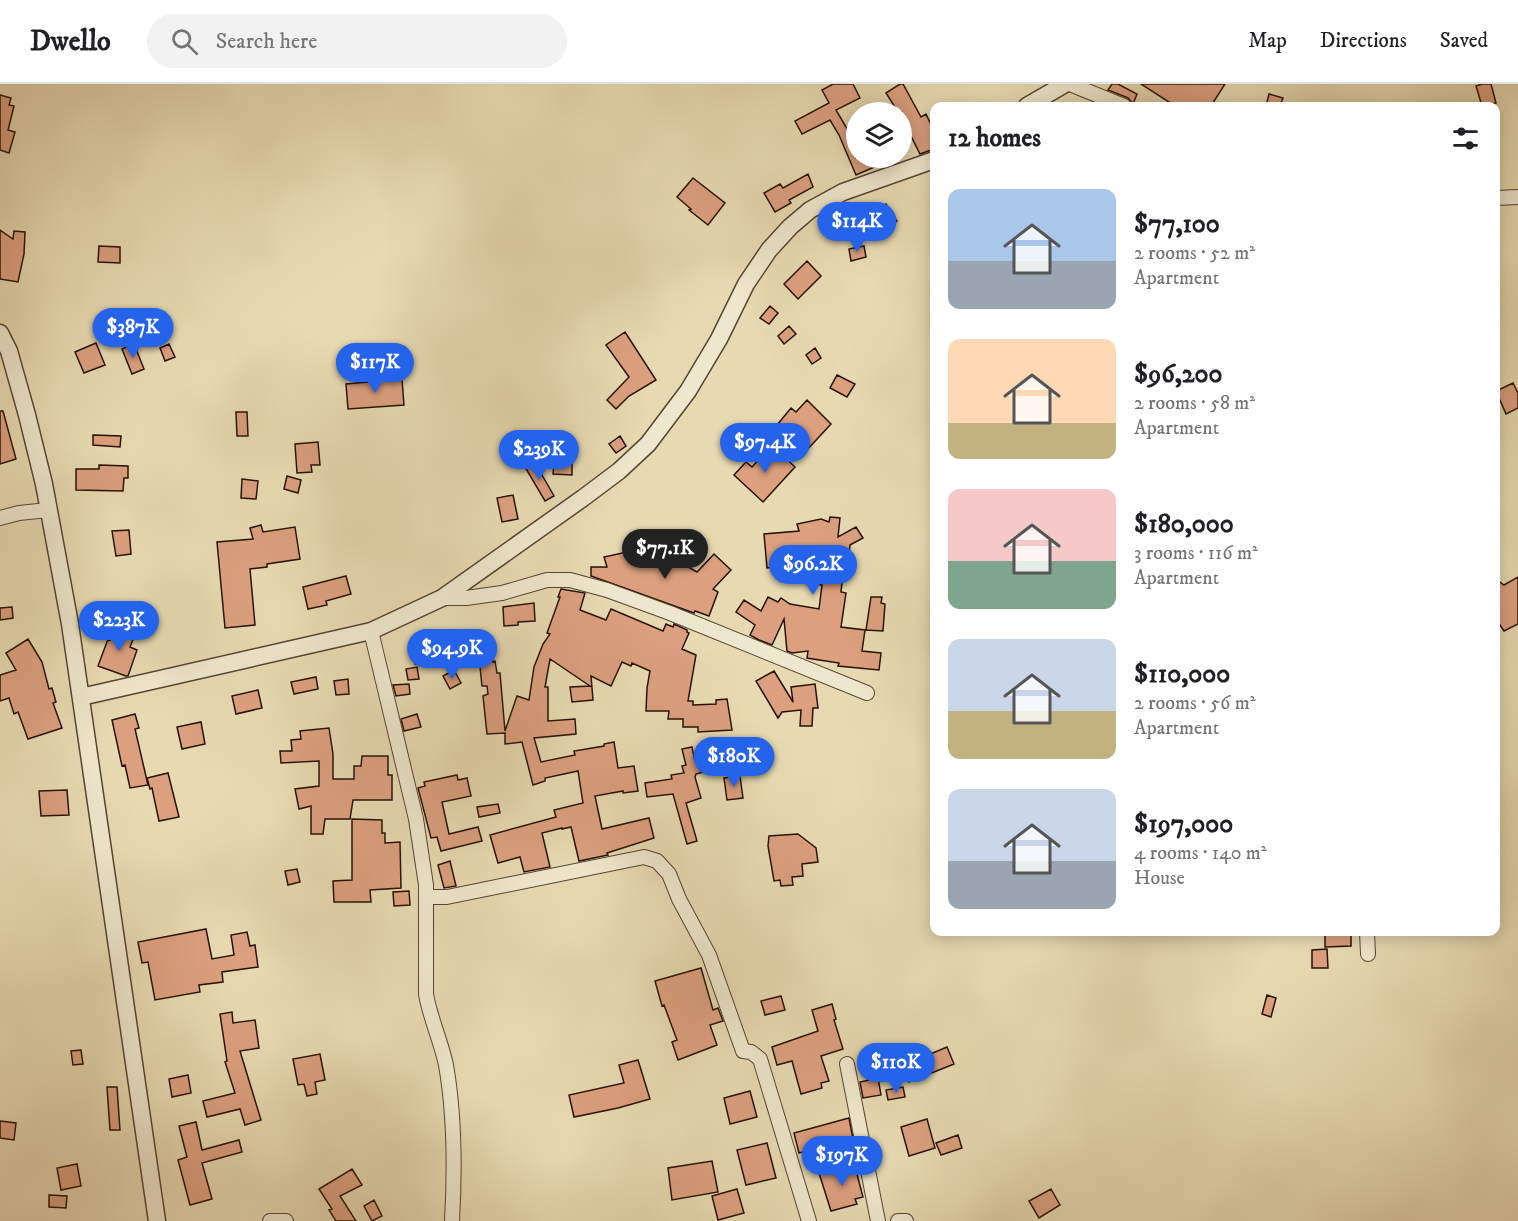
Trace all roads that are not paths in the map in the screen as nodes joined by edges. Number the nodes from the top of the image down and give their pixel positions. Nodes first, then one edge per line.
1 (1065, 84) edge
2 (1070, 84) edge
3 (1034, 102) edge
4 (1114, 102) edge
5 (930, 161) edge
6 (1518, 197) edge
7 (1500, 198) edge
8 (0, 333) edge
9 (48, 510) junction
10 (0, 518) edge
11 (442, 598) junction
12 (370, 631) junction
13 (867, 693) dead end
14 (81, 697) junction
15 (426, 897) junction
16 (1367, 936) edge
17 (1368, 954) dead end
18 (847, 1064) dead end
19 (157, 1221) edge
20 (270, 1221) edge
21 (286, 1221) edge
22 (452, 1221) edge
23 (809, 1221) edge
24 (878, 1221) edge
25 (898, 1221) edge
26 (906, 1221) edge

1 - 3 street
2 - 4 street
5 - 11 street
6 - 7 street
8 - 9 street
9 - 10 street
9 - 14 street
11 - 12 street
11 - 13 street
12 - 14 street
12 - 15 street
14 - 19 street
15 - 22 street
15 - 23 street
16 - 17 street
18 - 24 street
20 - 21 street
25 - 26 street

